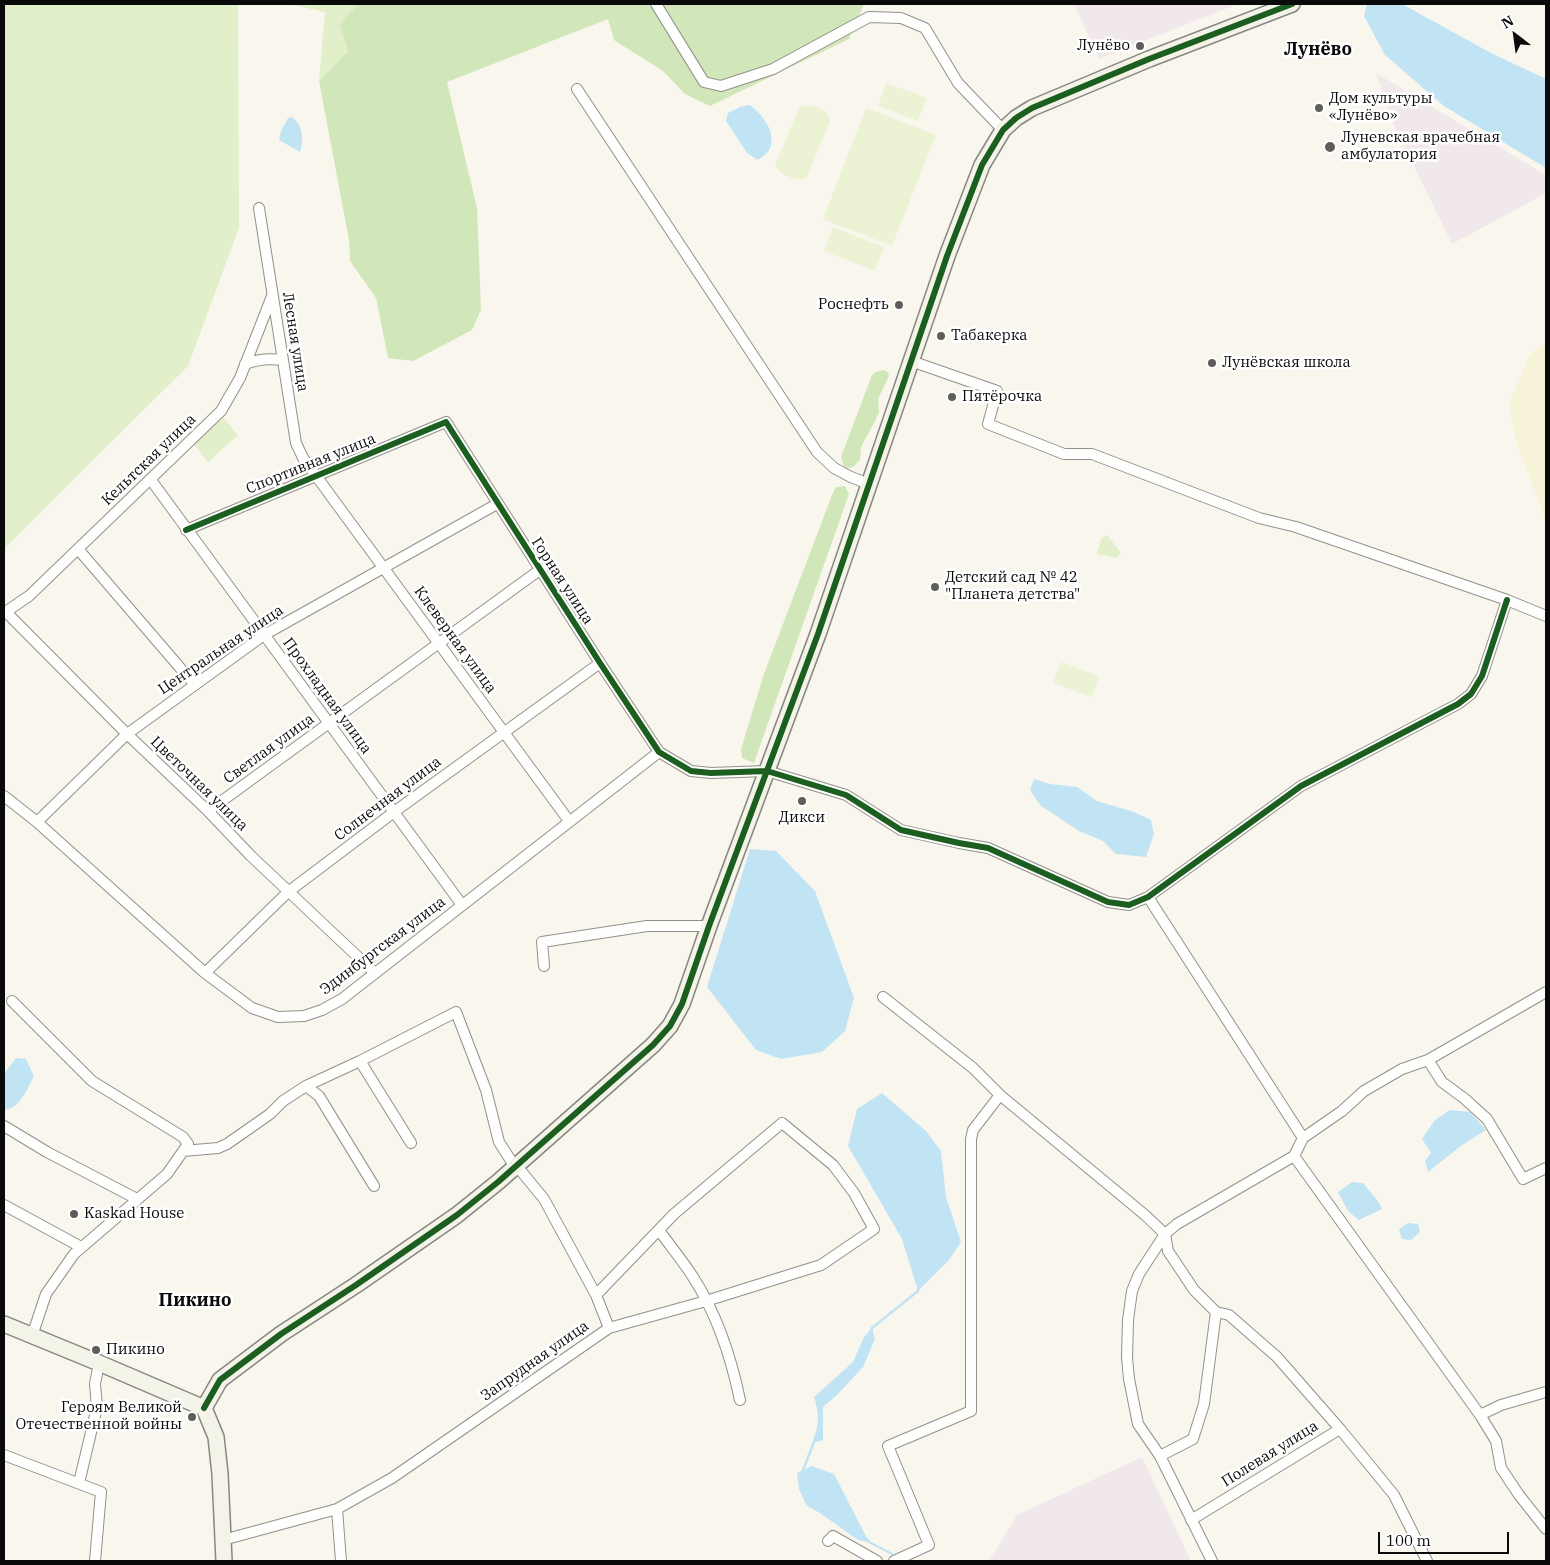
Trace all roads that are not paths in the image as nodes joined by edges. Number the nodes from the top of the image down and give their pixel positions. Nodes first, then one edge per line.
1 (656, 4) edge
2 (1292, 4) edge
3 (577, 89) dead end
4 (1003, 130) junction
5 (259, 208) dead end
6 (272, 296) junction
7 (282, 360) junction
8 (911, 361) junction
9 (245, 364) junction
10 (446, 422) joint
11 (316, 476) junction
12 (150, 480) junction
13 (869, 484) junction
14 (497, 504) junction
15 (186, 530) junction
16 (78, 549) junction
17 (383, 568) junction
18 (540, 570) junction
19 (1507, 600) junction
20 (5, 613) edge
21 (1546, 616) edge
22 (264, 635) junction
23 (440, 643) junction
24 (600, 663) junction
25 (194, 684) junction
26 (329, 724) junction
27 (504, 732) junction
28 (127, 734) junction
29 (659, 752) junction
30 (767, 771) junction
31 (4, 796) edge
32 (208, 812) junction
33 (394, 812) junction
34 (570, 821) junction
35 (37, 822) junction
36 (288, 892) junction
37 (1148, 896) junction
38 (462, 905) junction
39 (709, 926) junction
40 (544, 966) dead end
41 (205, 973) junction
42 (375, 973) junction
43 (1546, 993) edge
44 (883, 997) dead end
45 (12, 1001) dead end
46 (1428, 1060) junction
47 (360, 1061) junction
48 (306, 1086) junction
49 (1000, 1095) junction
50 (4, 1126) edge
51 (1303, 1138) junction
52 (411, 1143) dead end
53 (183, 1151) junction
54 (1294, 1156) junction
55 (515, 1166) junction
56 (1546, 1168) edge
57 (374, 1186) dead end
58 (137, 1200) junction
59 (4, 1205) edge
60 (659, 1230) junction
61 (1166, 1234) junction
62 (81, 1247) junction
63 (596, 1294) junction
64 (706, 1301) junction
65 (1216, 1312) junction
66 (4, 1324) edge
67 (609, 1328) junction
68 (32, 1336) junction
69 (99, 1363) junction
70 (1546, 1392) edge
71 (740, 1400) dead end
72 (204, 1408) junction
73 (1480, 1415) junction
74 (1340, 1429) junction
75 (4, 1455) edge
76 (1160, 1456) junction
77 (79, 1483) junction
78 (337, 1509) junction
79 (1191, 1520) junction
80 (1546, 1529) edge
81 (223, 1540) junction
82 (828, 1541) dead end
83 (95, 1561) edge
84 (224, 1561) edge
85 (341, 1561) edge
86 (877, 1561) edge
87 (894, 1561) edge
88 (1212, 1561) edge
89 (1427, 1561) edge

1 - 4 street
2 - 4 street
3 - 13 street
4 - 8 street
5 - 6 street, Лесная улица
6 - 7 street, Лесная улица
6 - 9 street, Кельтская улица
7 - 9 street
7 - 11 street, Лесная улица
8 - 13 street
8 - 19 street
9 - 12 street, Кельтская улица
10 - 11 street, Спортивная улица
10 - 14 street, Горная улица
11 - 15 street, Спортивная улица
11 - 17 street, Клеверная улица
12 - 15 street, Прохладная улица
12 - 16 street, Кельтская улица
13 - 30 street
14 - 17 street, Центральная улица
14 - 18 street, Горная улица
15 - 22 street, Прохладная улица
16 - 20 street, Кельтская улица
16 - 25 street
17 - 22 street, Центральная улица
17 - 23 street, Клеверная улица
18 - 23 street, Светлая улица
18 - 24 street, Горная улица
19 - 21 street
19 - 37 street
20 - 28 street, Цветочная улица
22 - 25 street, Центральная улица
22 - 26 street, Прохладная улица
23 - 26 street, Светлая улица
23 - 27 street, Клеверная улица
24 - 27 street, Солнечная улица
24 - 29 street, Горная улица
25 - 28 street, Центральная улица
26 - 32 street, Светлая улица
26 - 33 street, Прохладная улица
27 - 33 street, Солнечная улица
27 - 34 street, Клеверная улица
28 - 32 street, Цветочная улица
28 - 35 street, Центральная улица
29 - 30 street
29 - 34 street, Эдинбургская улица
30 - 37 street
30 - 39 street
31 - 35 street, Эдинбургская улица
32 - 36 street, Цветочная улица
33 - 36 street, Солнечная улица
33 - 38 street, Прохладная улица
34 - 38 street, Эдинбургская улица
35 - 41 street, Эдинбургская улица
36 - 41 street, Солнечная улица
36 - 42 street, Цветочная улица
37 - 51 street
38 - 42 street, Эдинбургская улица
39 - 40 street
39 - 55 street
41 - 42 street, Эдинбургская улица
43 - 46 street
44 - 49 street
45 - 53 street
46 - 51 street
46 - 56 street
47 - 48 street
47 - 52 street
47 - 55 street
48 - 53 street
48 - 57 street
49 - 61 street
49 - 87 street
50 - 58 street
51 - 54 street
53 - 58 street
54 - 61 street
54 - 73 street
55 - 63 street
55 - 72 street
58 - 62 street
59 - 62 street
60 - 63 street
60 - 64 street
60 - 64 street, Запрудная улица
61 - 65 street
61 - 76 street
62 - 68 street
63 - 67 street
64 - 67 street, Запрудная улица
64 - 71 street
65 - 74 street
65 - 76 street
66 - 68 street
67 - 78 street, Запрудная улица
68 - 69 street
69 - 72 street
69 - 77 street
70 - 73 street
72 - 81 street
73 - 80 street
74 - 79 street, Полевая улица
74 - 89 street
75 - 77 street
76 - 79 street
77 - 83 street
78 - 81 street, Запрудная улица
78 - 85 street
79 - 88 street
81 - 84 street
82 - 86 street

